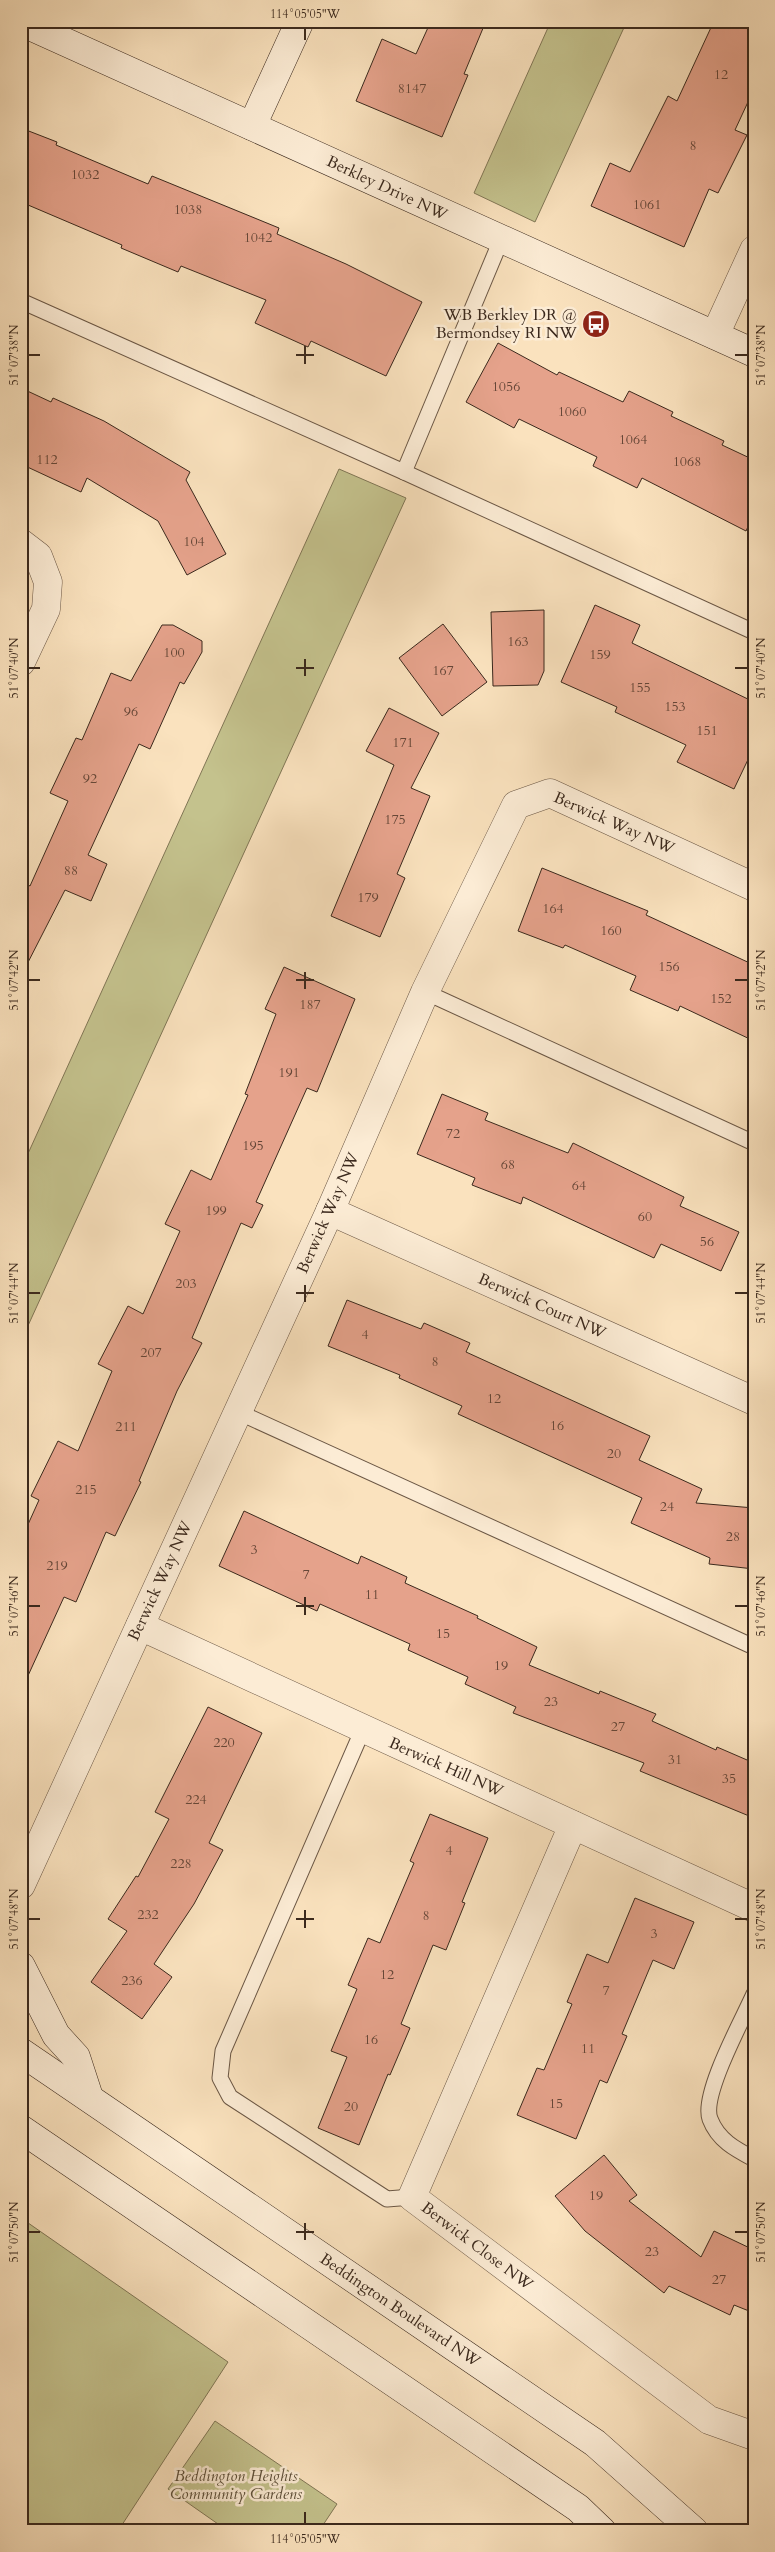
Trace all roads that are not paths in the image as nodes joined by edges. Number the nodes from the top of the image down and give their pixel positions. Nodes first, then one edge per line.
1 (300, 21) edge
2 (24, 22) edge
3 (252, 126) junction
4 (501, 240) junction
5 (754, 250) edge
6 (21, 301) edge
7 (716, 335) junction
8 (754, 353) edge
9 (404, 472) junction
10 (21, 543) edge
11 (754, 632) edge
12 (21, 662) edge
13 (754, 886) edge
14 (425, 992) junction
15 (754, 1143) edge
16 (330, 1211) junction
17 (754, 1401) edge
18 (238, 1412) junction
19 (140, 1626) junction
20 (754, 1647) edge
21 (363, 1729) junction
22 (573, 1825) junction
23 (21, 1885) edge
24 (754, 1908) edge
25 (21, 1966) edge
26 (754, 1994) edge
27 (21, 2052) edge
28 (89, 2097) junction
29 (21, 2129) edge
30 (754, 2158) edge
31 (412, 2196) junction
32 (754, 2436) edge
33 (602, 2531) edge
34 (694, 2531) edge

1 - 3 street
2 - 3 street, Berkley Drive NW
3 - 4 street, Berkley Drive NW
4 - 7 street, Berkley Drive NW
4 - 9 lane
5 - 7 street
6 - 9 lane
7 - 8 street, Berkley Drive NW
9 - 11 lane
10 - 12 street
13 - 14 street, Berwick Way NW
14 - 15 lane
14 - 16 street, Berwick Way NW
16 - 17 street, Berwick Court NW
16 - 18 street, Berwick Way NW
18 - 19 street, Berwick Way NW
18 - 20 lane
19 - 21 street, Berwick Hill NW
19 - 23 street, Berwick Way NW
21 - 22 street, Berwick Hill NW
21 - 31 lane
22 - 24 street, Berwick Hill NW
22 - 31 street, Berwick Close NW
25 - 28 street
26 - 30 lane
27 - 28 street, Beddington Boulevard NW
28 - 34 street, Beddington Boulevard NW
29 - 33 street
31 - 32 street, Berwick Close NW

